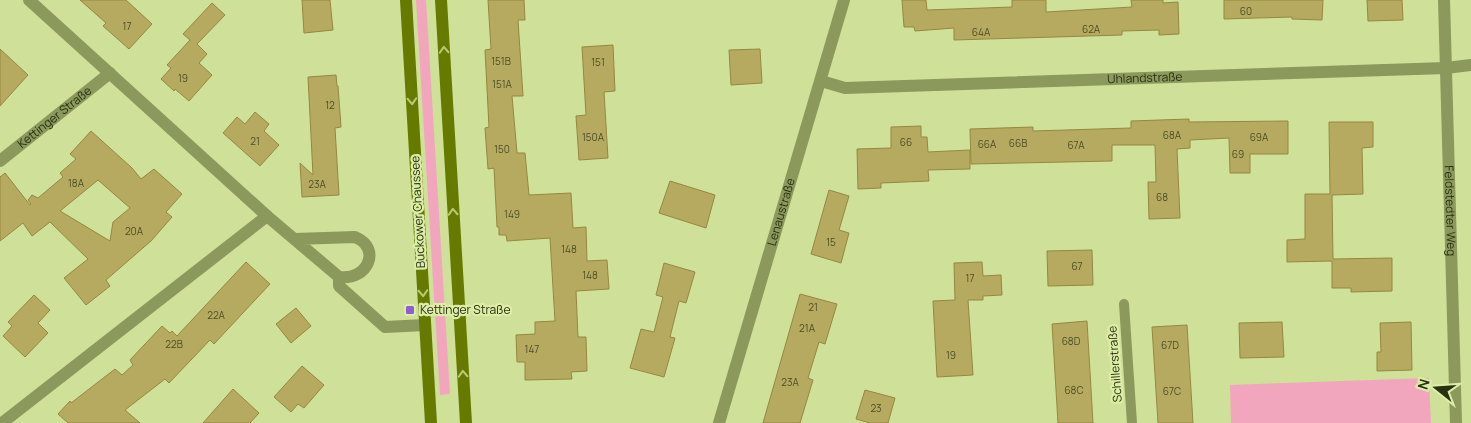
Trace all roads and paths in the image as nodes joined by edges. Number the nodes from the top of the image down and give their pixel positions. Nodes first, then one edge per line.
1 (29, 0) edge
2 (406, 0) edge
3 (441, 0) edge
4 (844, 0) edge
5 (1444, 0) edge
6 (1471, 65) edge
7 (1446, 68) junction
8 (110, 73) junction
9 (821, 81) junction
10 (0, 160) edge
11 (268, 216) junction
12 (295, 239) junction
13 (339, 277) junction
14 (1124, 304) dead end
15 (425, 325) junction
16 (2, 423) edge
17 (432, 423) edge
18 (466, 423) edge
19 (719, 423) edge
20 (1132, 423) edge
21 (1456, 423) edge

1 - 8 street
2 -> 15 main road, Buckower Chaussee
18 -> 3 main road
4 - 9 street, Lenaustraße
5 - 7 street, Feldstedter Weg
6 - 7 street, Uhlandstraße
7 - 9 street, Uhlandstraße
7 - 21 street, Feldstedter Weg
8 - 10 street, Kettinger Straße
8 - 11 street
9 - 19 street, Lenaustraße
11 - 12 street
11 - 16 street
12 - 13 street
12 - 13 street
13 - 15 street
14 - 20 lane, Schillerstraße
15 - 17 main road, Buckower Chaussee

